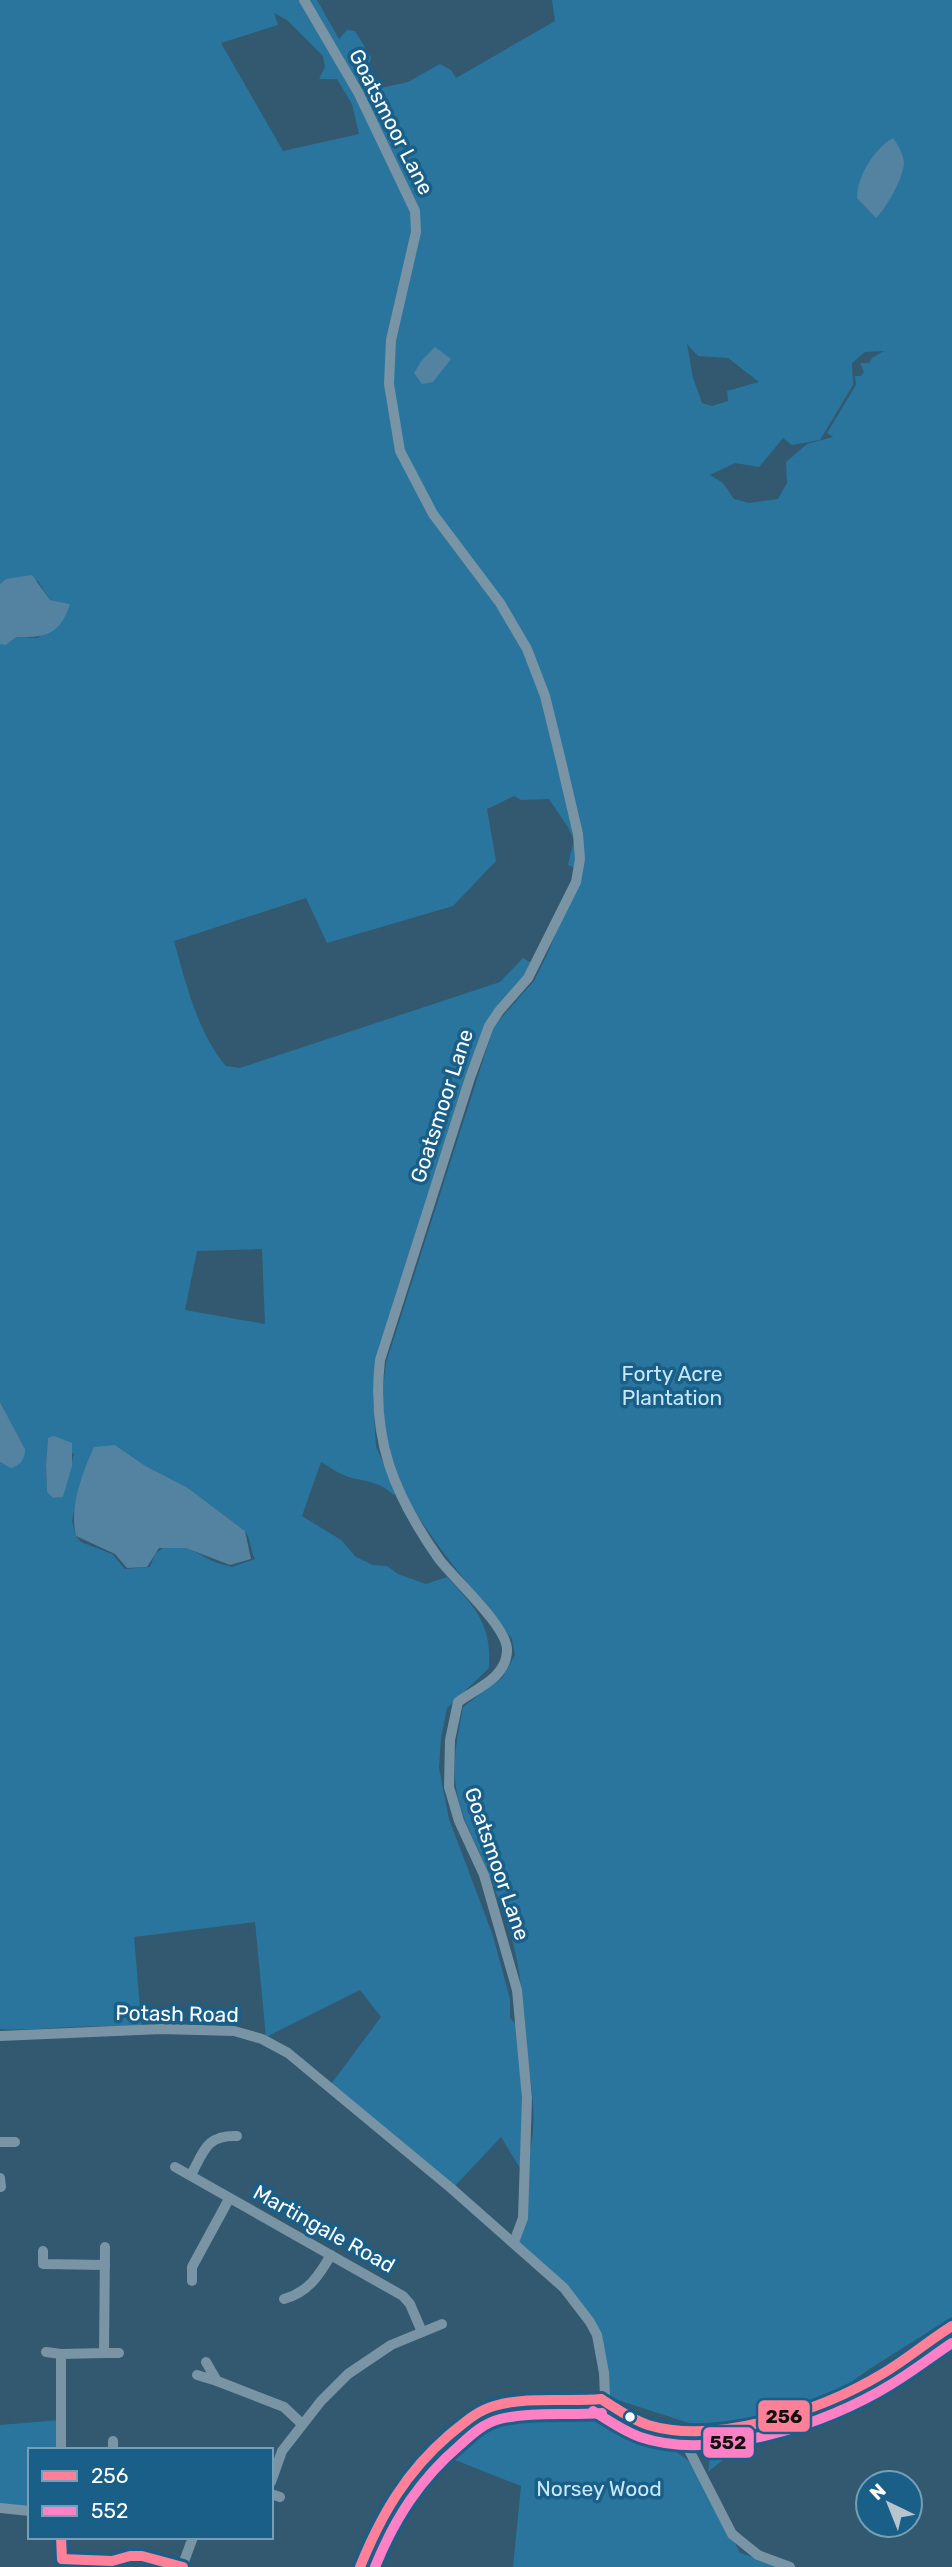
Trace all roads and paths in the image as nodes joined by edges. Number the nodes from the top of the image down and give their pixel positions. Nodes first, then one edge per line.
1 (304, 0) edge
2 (0, 2036) edge
3 (237, 2136) dead end
4 (0, 2142) edge
5 (15, 2142) dead end
6 (176, 2167) dead end
7 (191, 2175) junction
8 (0, 2178) edge
9 (1, 2187) edge
10 (229, 2199) junction
11 (513, 2242) junction
12 (105, 2246) dead end
13 (43, 2251) dead end
14 (331, 2255) junction
15 (105, 2265) junction
16 (192, 2281) dead end
17 (285, 2299) dead end
18 (442, 2324) dead end
19 (952, 2326) edge
20 (422, 2332) junction
21 (47, 2352) dead end
22 (104, 2353) junction
23 (119, 2353) dead end
24 (61, 2354) junction
25 (206, 2362) dead end
26 (197, 2375) dead end
27 (217, 2381) junction
28 (603, 2397) junction
29 (302, 2424) junction
30 (652, 2426) junction
31 (61, 2448) edge
32 (273, 2476) edge
33 (0, 2508) edge
34 (28, 2511) edge
35 (61, 2539) edge
36 (192, 2539) edge
37 (62, 2563) edge
38 (183, 2567) edge
39 (360, 2567) edge
40 (790, 2567) edge

1 - 11 street, Goatsmoor Lane
2 - 11 street, Potash Road
3 - 7 street
4 - 5 street
6 - 7 street, Martingale Road
7 - 10 street, Martingale Road
8 - 9 street
10 - 14 street, Martingale Road
10 - 16 street
11 - 28 street, Potash Road
12 - 15 street
13 - 15 street
14 - 17 street
14 - 20 street, Martingale Road
15 - 22 street
18 - 20 street
19 - 30 street
20 - 29 street
21 - 24 street
22 - 23 street
22 - 24 street
24 - 31 street
25 - 27 street
26 - 27 street
27 - 29 street
28 - 30 street
28 - 39 street
29 - 32 street
30 - 40 street
33 - 34 street
35 - 37 street
36 - 38 street
37 - 38 street

